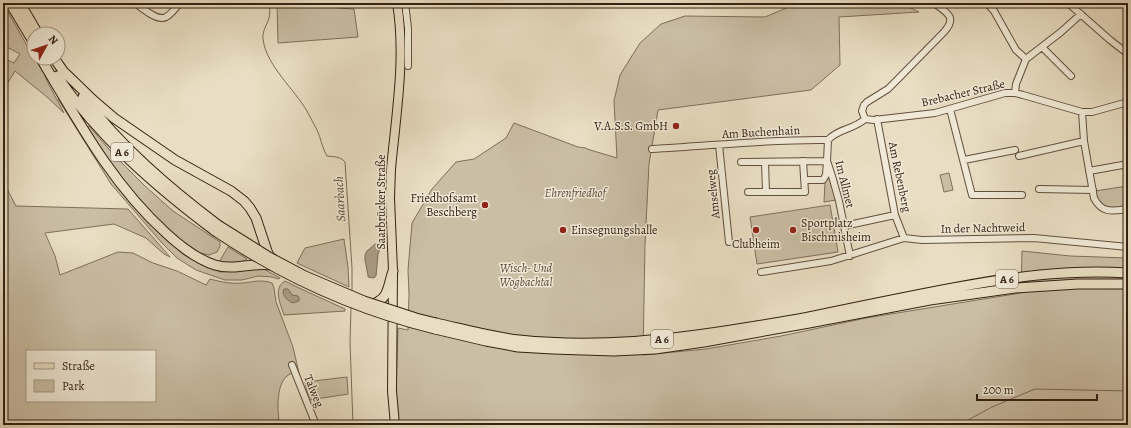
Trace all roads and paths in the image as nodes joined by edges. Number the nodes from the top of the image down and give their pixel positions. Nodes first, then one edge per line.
1 (10, 3) edge
2 (20, 3) edge
3 (135, 3) edge
4 (180, 3) edge
5 (397, 3) edge
6 (405, 3) edge
7 (934, 3) edge
8 (987, 3) edge
9 (1068, 3) edge
10 (1081, 14) junction
11 (29, 26) edge
12 (26, 27) edge
13 (1042, 47) junction
14 (1128, 54) edge
15 (1026, 59) junction
16 (406, 63) junction
17 (45, 66) edge
18 (50, 66) edge
19 (59, 66) edge
20 (62, 70) junction
21 (1071, 76) dead end
22 (1015, 93) junction
23 (1128, 102) edge
24 (950, 109) junction
25 (1082, 112) junction
26 (865, 119) junction
27 (877, 119) junction
28 (828, 140) junction
29 (1084, 141) junction
30 (719, 144) junction
31 (652, 149) dead end
32 (1015, 150) dead end
33 (1019, 156) dead end
34 (964, 160) junction
35 (803, 161) junction
36 (827, 161) junction
37 (741, 162) dead end
38 (765, 162) junction
39 (1128, 164) edge
40 (1089, 171) junction
41 (805, 180) junction
42 (1039, 189) dead end
43 (1093, 190) junction
44 (748, 192) dead end
45 (766, 192) junction
46 (1022, 195) dead end
47 (1128, 209) edge
48 (895, 215) junction
49 (844, 226) junction
50 (217, 228) junction
51 (260, 229) junction
52 (904, 238) junction
53 (729, 242) dead end
54 (1128, 247) edge
55 (850, 256) junction
56 (240, 267) junction
57 (281, 267) junction
58 (393, 271) junction
59 (761, 272) dead end
60 (1128, 273) edge
61 (1128, 284) edge
62 (887, 304) junction
63 (367, 306) junction
64 (392, 315) junction
65 (292, 365) dead end
66 (316, 425) edge
67 (395, 425) edge

1 - 12 highway
2 - 11 highway
3 - 4 street
5 - 16 main road, Saarbrücker Straße
6 - 16 street, Saarbrücker Straße
7 - 26 street
8 - 15 street
9 - 10 street
10 - 13 street
10 - 14 street
13 - 15 street
13 - 21 street
15 - 22 street
16 - 58 main road, Saarbrücker Straße
17 - 56 highway
18 - 50 highway, A 6
19 - 20 highway, A 6
20 - 50 highway, A 6
20 - 51 highway, A 6
22 - 24 street, Brebacher Straße
22 - 25 street, Brebacher Straße
23 - 25 street, Brebacher Straße
24 - 27 street, Brebacher Straße
24 - 34 street
25 - 29 street
26 - 27 street, Brebacher Straße
26 - 28 street
27 - 48 street, Am Rebenberg
28 - 30 street, Am Buchenhain
28 - 36 street, Im Allmet
29 - 33 street
29 - 40 street
30 - 31 street, Am Buchenhain
30 - 53 street, Amselweg
32 - 34 street
34 - 46 street
35 - 36 street
35 - 38 street
35 - 41 street
36 - 41 street
36 - 49 street, Im Allmet
37 - 38 street
38 - 45 street
39 - 40 street
40 - 43 street
41 - 45 street
42 - 43 street
43 - 47 street
44 - 45 street
48 - 49 street
48 - 52 street, Am Rebenberg
49 - 55 street, Im Allmet
50 - 62 highway, A 6, bridge
51 - 56 highway, A 6
51 - 57 highway, A 6
52 - 54 street, In der Nachtweid
52 - 55 street
55 - 59 street
56 - 57 highway
57 - 63 highway, A 6, bridge
58 - 63 highway
58 - 64 main road, Saarbrücker Straße
60 - 62 highway, A 6
61 - 62 highway, A 6
63 - 64 highway, A 6
64 - 67 main road, Saarbrücker Straße
65 - 66 street, Talweg

